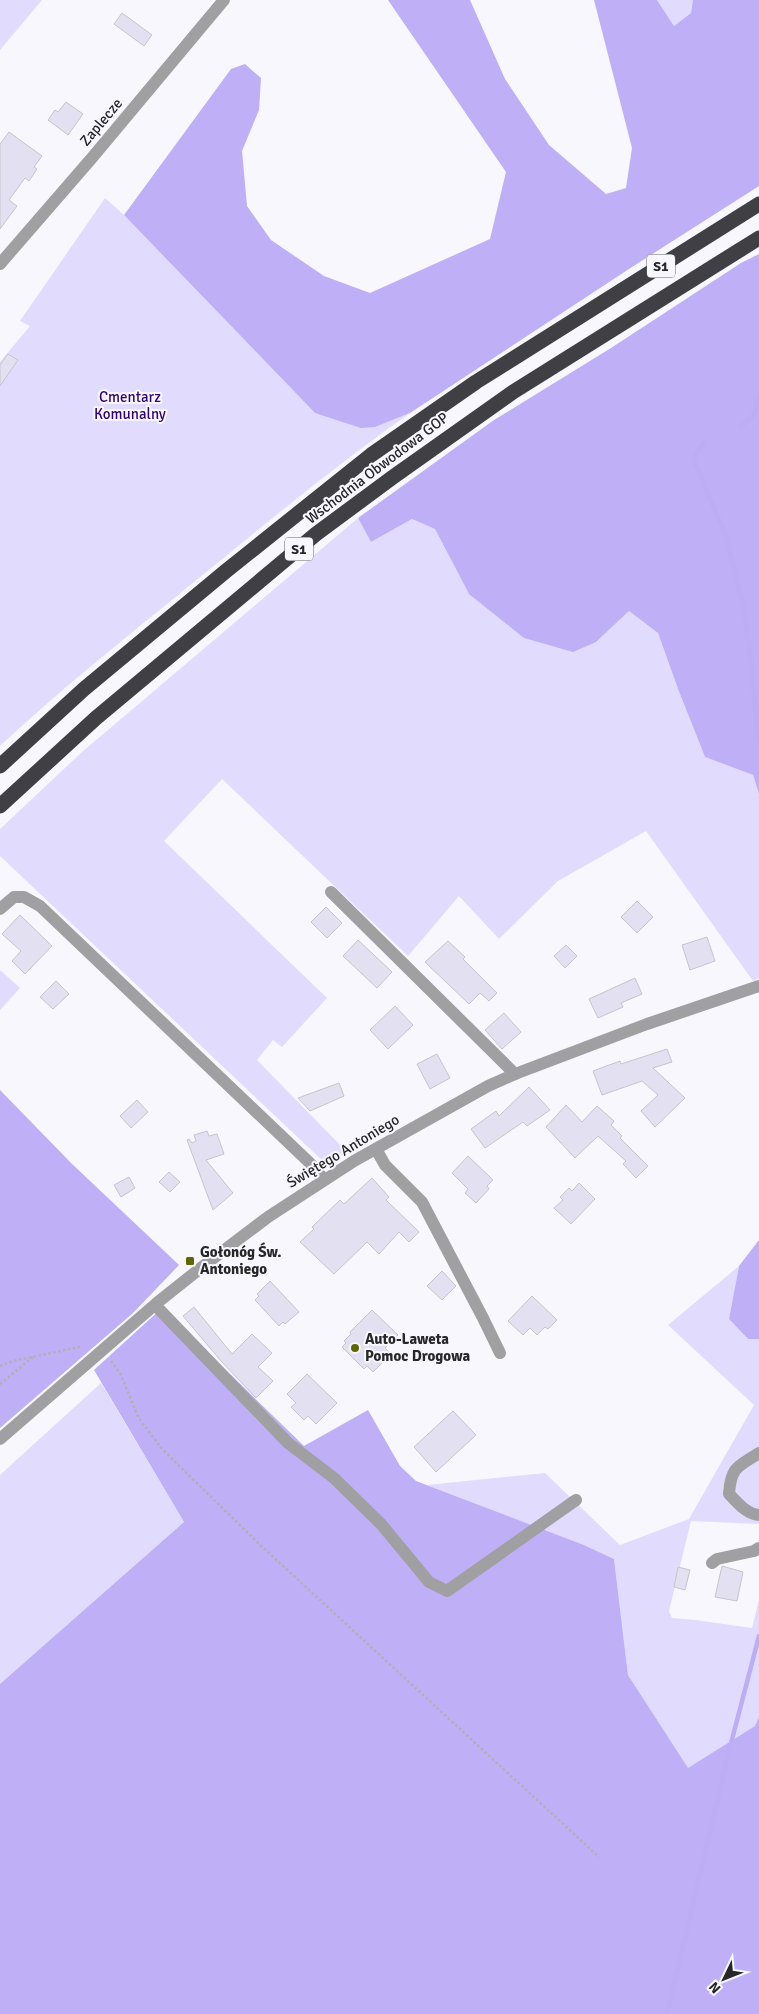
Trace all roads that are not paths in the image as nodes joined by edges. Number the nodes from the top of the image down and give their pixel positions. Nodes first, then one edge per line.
1 (224, 0) edge
2 (759, 204) edge
3 (759, 238) edge
4 (0, 264) edge
5 (0, 766) edge
6 (0, 806) edge
7 (331, 892) dead end
8 (0, 909) edge
9 (759, 986) edge
10 (515, 1074) junction
11 (376, 1149) junction
12 (324, 1180) junction
13 (155, 1305) junction
14 (500, 1354) dead end
15 (0, 1439) edge
16 (759, 1453) edge
17 (576, 1500) dead end
18 (759, 1515) edge
19 (759, 1548) edge
20 (712, 1563) dead end

1 - 4 street, Zaplecze
2 - 5 highway, Wschodnia Obwodowa GOP / S1
3 - 6 highway, Wschodnia Obwodowa GOP / S1
7 - 10 street
8 - 12 street
9 - 10 street, Świętego Antoniego
10 - 11 street, Świętego Antoniego
11 - 12 street, Świętego Antoniego
11 - 14 street
12 - 13 street, Świętego Antoniego
13 - 15 street, Świętego Antoniego
13 - 17 street
16 - 18 street
19 - 20 street

